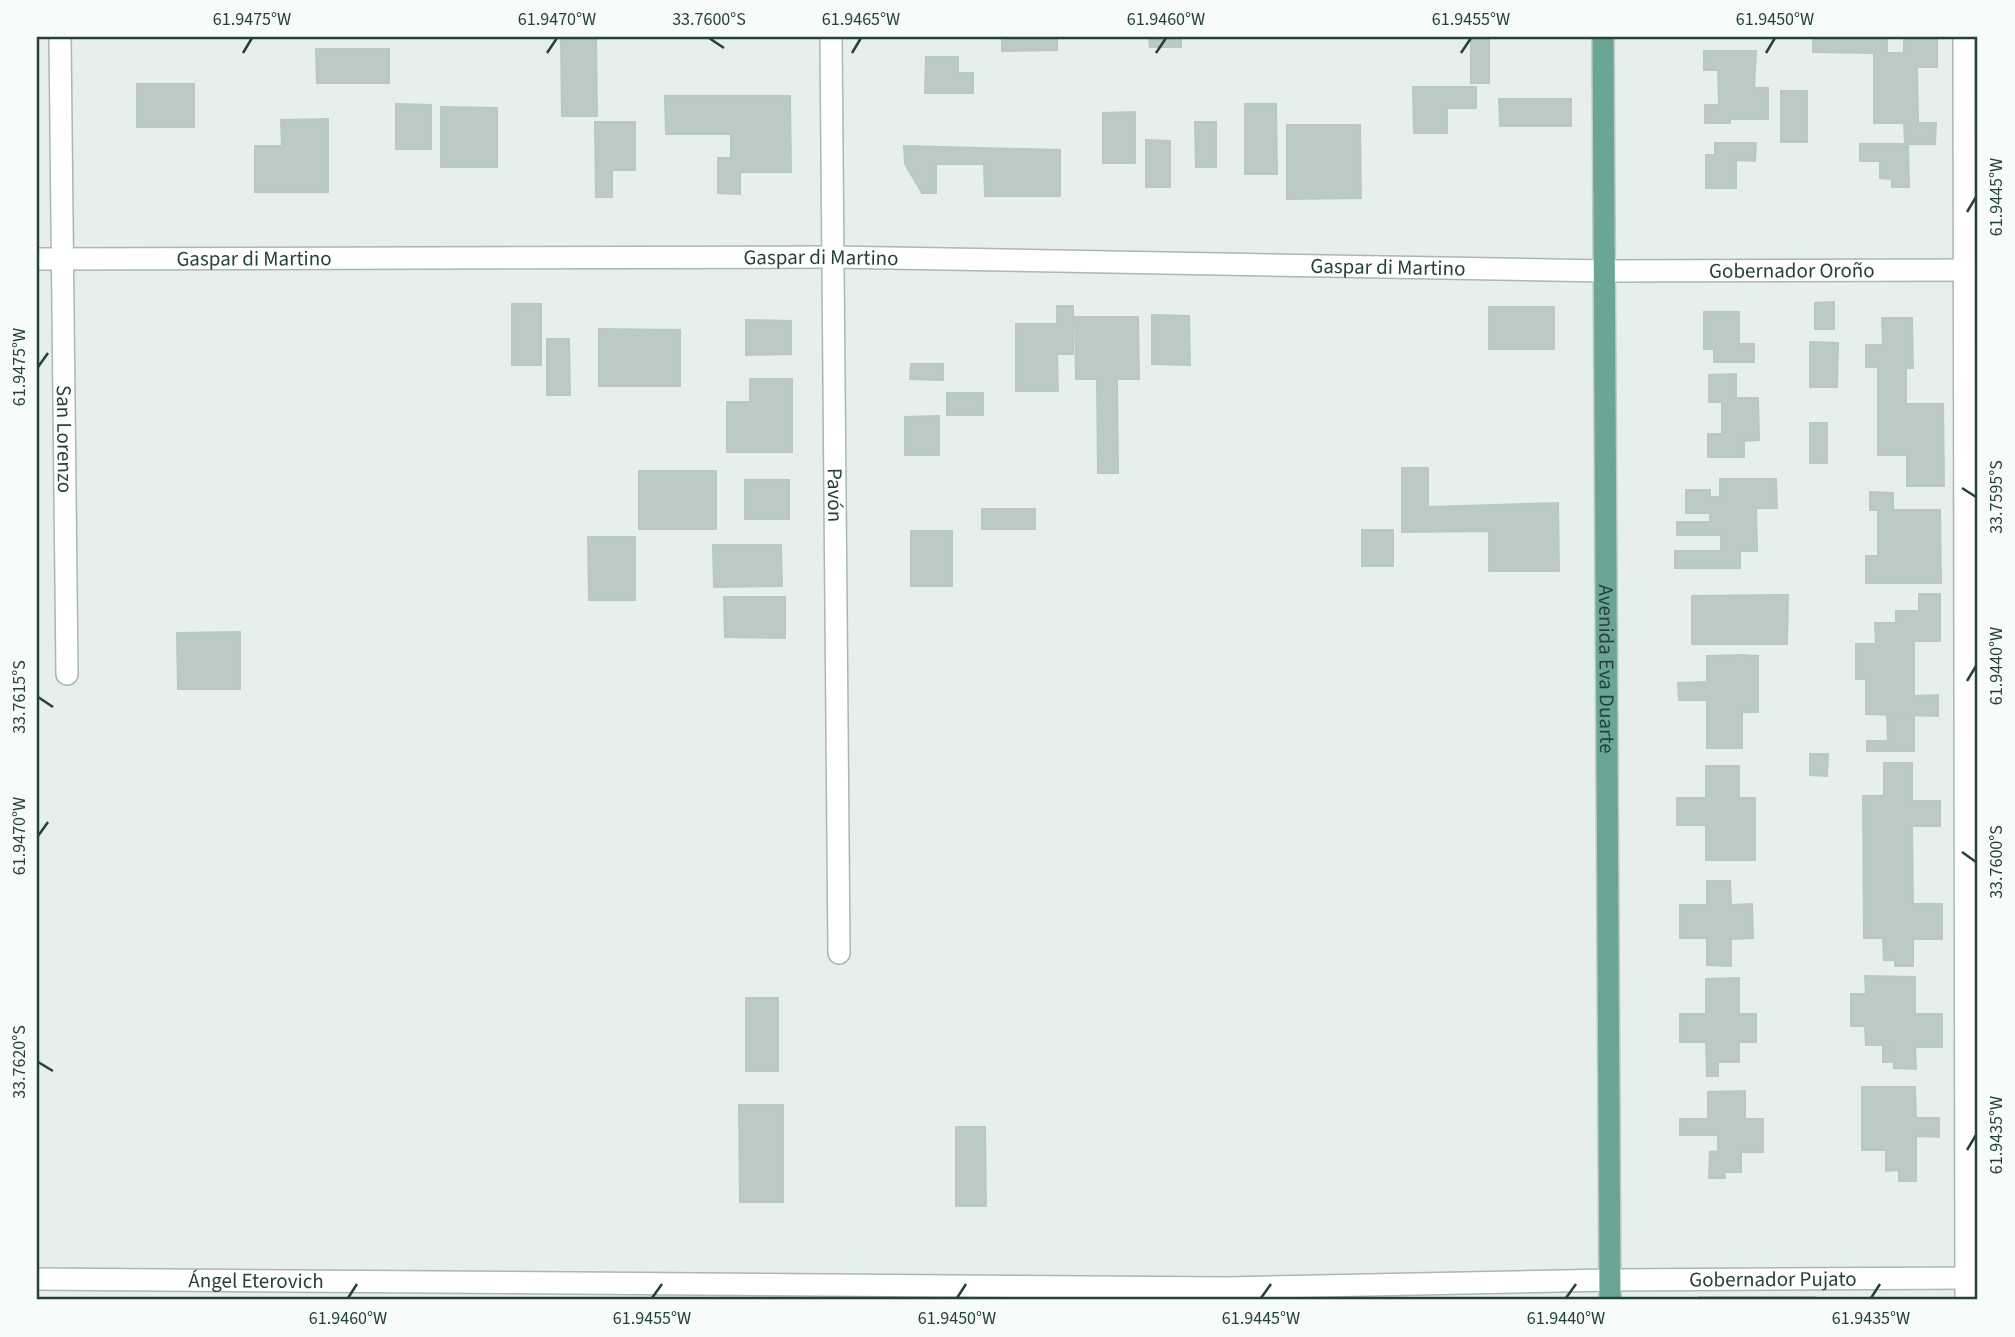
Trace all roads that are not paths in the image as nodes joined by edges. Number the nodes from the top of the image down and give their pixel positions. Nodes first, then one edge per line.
1 (60, 37) edge
2 (831, 37) edge
3 (1603, 37) edge
4 (1964, 37) edge
5 (832, 257) junction
6 (37, 259) edge
7 (62, 259) junction
8 (1972, 270) edge
9 (1605, 271) junction
10 (68, 674) dead end
11 (839, 953) dead end
12 (1972, 1278) edge
13 (49, 1286) edge
14 (1610, 1290) edge
15 (447, 1291) edge
16 (826, 1292) edge
17 (1227, 1294) edge
18 (1966, 1300) edge

1 - 7 street, San Lorenzo
2 - 5 street, Pavón
3 - 9 main road, Avenida Eva Duarte
4 - 8 street
5 - 7 street, Gaspar di Martino
5 - 9 street, Gaspar di Martino
5 - 11 street, Pavón
6 - 7 street, Gaspar di Martino
7 - 10 street, San Lorenzo
8 - 9 street, Gobernador Oroño
8 - 12 street
9 - 14 main road, Avenida Eva Duarte
12 - 14 street, Gobernador Pujato
12 - 18 street
13 - 15 street, Ángel Eterovich
14 - 17 street, Ángel Eterovich
15 - 16 street, Ángel Eterovich
16 - 17 street, Ángel Eterovich

